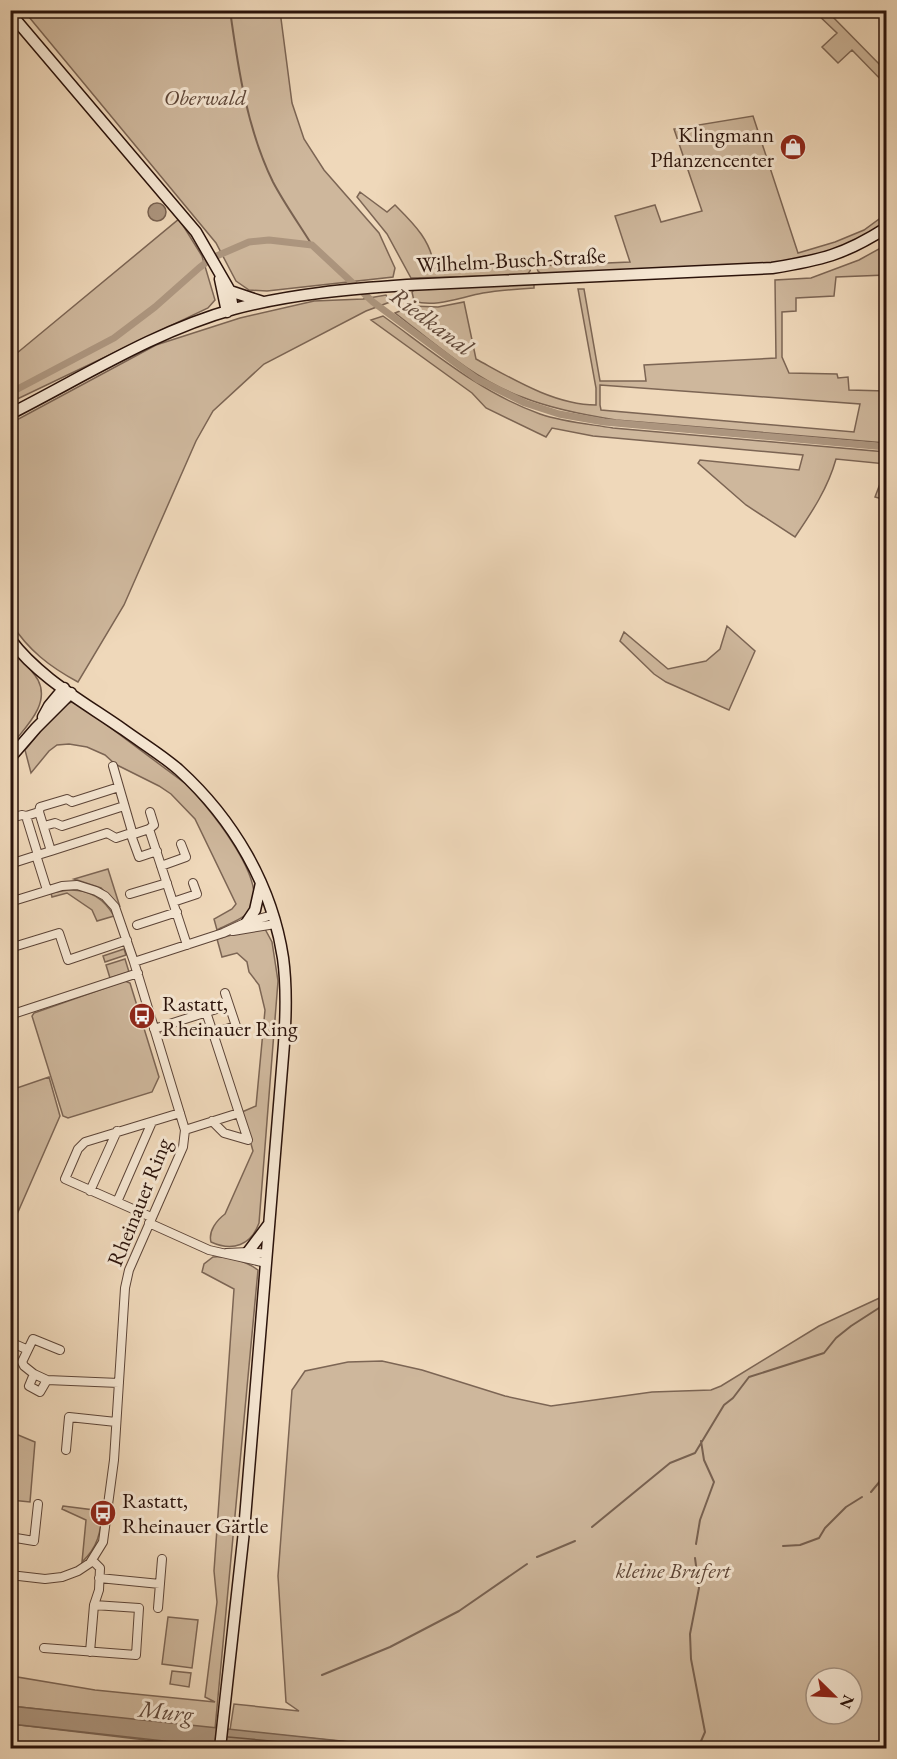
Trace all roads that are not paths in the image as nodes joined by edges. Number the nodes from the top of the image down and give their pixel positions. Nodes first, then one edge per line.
1 (10, 13) edge
2 (886, 228) edge
3 (218, 270) junction
4 (230, 291) junction
5 (264, 302) junction
6 (230, 311) junction
7 (10, 414) edge
8 (10, 639) edge
9 (68, 691) junction
10 (10, 758) edge
11 (113, 766) dead end
12 (119, 787) junction
13 (124, 806) junction
14 (39, 812) junction
15 (150, 812) dead end
16 (26, 816) junction
17 (10, 818) edge
18 (44, 826) junction
19 (149, 829) junction
20 (132, 835) junction
21 (181, 844) dead end
22 (51, 851) junction
23 (157, 851) junction
24 (37, 855) junction
25 (10, 864) edge
26 (161, 866) junction
27 (261, 882) junction
28 (167, 883) junction
29 (193, 883) dead end
30 (47, 890) junction
31 (130, 894) dead end
32 (10, 902) edge
33 (173, 902) junction
34 (177, 912) junction
35 (274, 919) junction
36 (247, 922) junction
37 (137, 925) dead end
38 (223, 933) junction
39 (127, 940) junction
40 (187, 945) junction
41 (10, 948) edge
42 (134, 962) junction
43 (138, 973) junction
44 (225, 993) dead end
45 (230, 1005) junction
46 (206, 1012) junction
47 (10, 1015) edge
48 (154, 1029) junction
49 (213, 1032) junction
50 (180, 1113) junction
51 (239, 1113) junction
52 (212, 1121) junction
53 (152, 1122) junction
54 (185, 1130) junction
55 (117, 1131) junction
56 (90, 1191) junction
57 (117, 1202) junction
58 (150, 1220) junction
59 (269, 1223) junction
60 (248, 1252) junction
61 (223, 1253) junction
62 (266, 1259) junction
63 (10, 1342) edge
64 (26, 1349) junction
65 (60, 1350) dead end
66 (34, 1374) junction
67 (47, 1380) junction
68 (119, 1383) junction
69 (116, 1422) junction
70 (66, 1450) dead end
71 (38, 1504) dead end
72 (10, 1538) edge
73 (162, 1559) dead end
74 (92, 1560) junction
75 (10, 1575) edge
76 (99, 1578) junction
77 (160, 1584) junction
78 (94, 1605) junction
79 (158, 1608) dead end
80 (44, 1648) dead end
81 (90, 1653) junction
82 (220, 1749) edge

1 - 3 main road
2 - 5 main road, Wilhelm-Busch-Straße
3 - 4 main road
3 - 6 main road
4 - 5 main road
4 - 6 main road
5 - 6 main road, Wilhelm-Busch-Straße
6 - 7 main road, Wilhelm-Busch-Straße
8 - 9 main road
9 - 10 main road
9 - 27 main road
11 - 12 street
12 - 13 street
12 - 14 street
13 - 18 street
13 - 20 street
14 - 16 street
14 - 18 street
15 - 19 street
16 - 17 street
16 - 24 street
18 - 22 street
19 - 20 street
19 - 23 street
20 - 22 street
20 - 23 street
21 - 26 street
22 - 24 street
23 - 26 street
24 - 25 street
24 - 30 street
26 - 28 street
27 - 35 main road
27 - 36 main road
28 - 31 street
28 - 33 street
29 - 33 street
30 - 32 street, Rheinauer Ring
30 - 39 street, Rheinauer Ring
33 - 34 street
34 - 37 street
34 - 40 street
35 - 36 street
35 - 38 street
35 - 59 main road
36 - 38 street
38 - 40 street
39 - 41 street
39 - 42 street, Rheinauer Ring
40 - 42 street
42 - 43 street, Rheinauer Ring
43 - 47 street
43 - 48 street, Rheinauer Ring
44 - 45 street
45 - 46 street
45 - 49 street
46 - 48 street
46 - 49 street
48 - 50 street, Rheinauer Ring
49 - 51 street
50 - 53 street
50 - 54 street, Rheinauer Ring
51 - 52 street
51 - 52 street
52 - 54 street
53 - 55 street
53 - 57 street
54 - 58 street, Rheinauer Ring
55 - 56 street
55 - 56 street
56 - 57 street
57 - 58 street
58 - 61 street
58 - 68 street, Rheinauer Ring
59 - 60 main road
59 - 62 main road
60 - 61 street
60 - 62 street
61 - 62 street
62 - 82 main road
63 - 64 street
64 - 65 street
64 - 66 street
66 - 67 street
66 - 67 street
67 - 68 street
68 - 69 street, Rheinauer Ring
69 - 70 street
69 - 74 street, Rheinauer Ring
71 - 72 street
73 - 77 street
74 - 75 street
74 - 76 street
76 - 77 street
76 - 78 street
77 - 79 street
78 - 81 street
78 - 81 street
80 - 81 street

